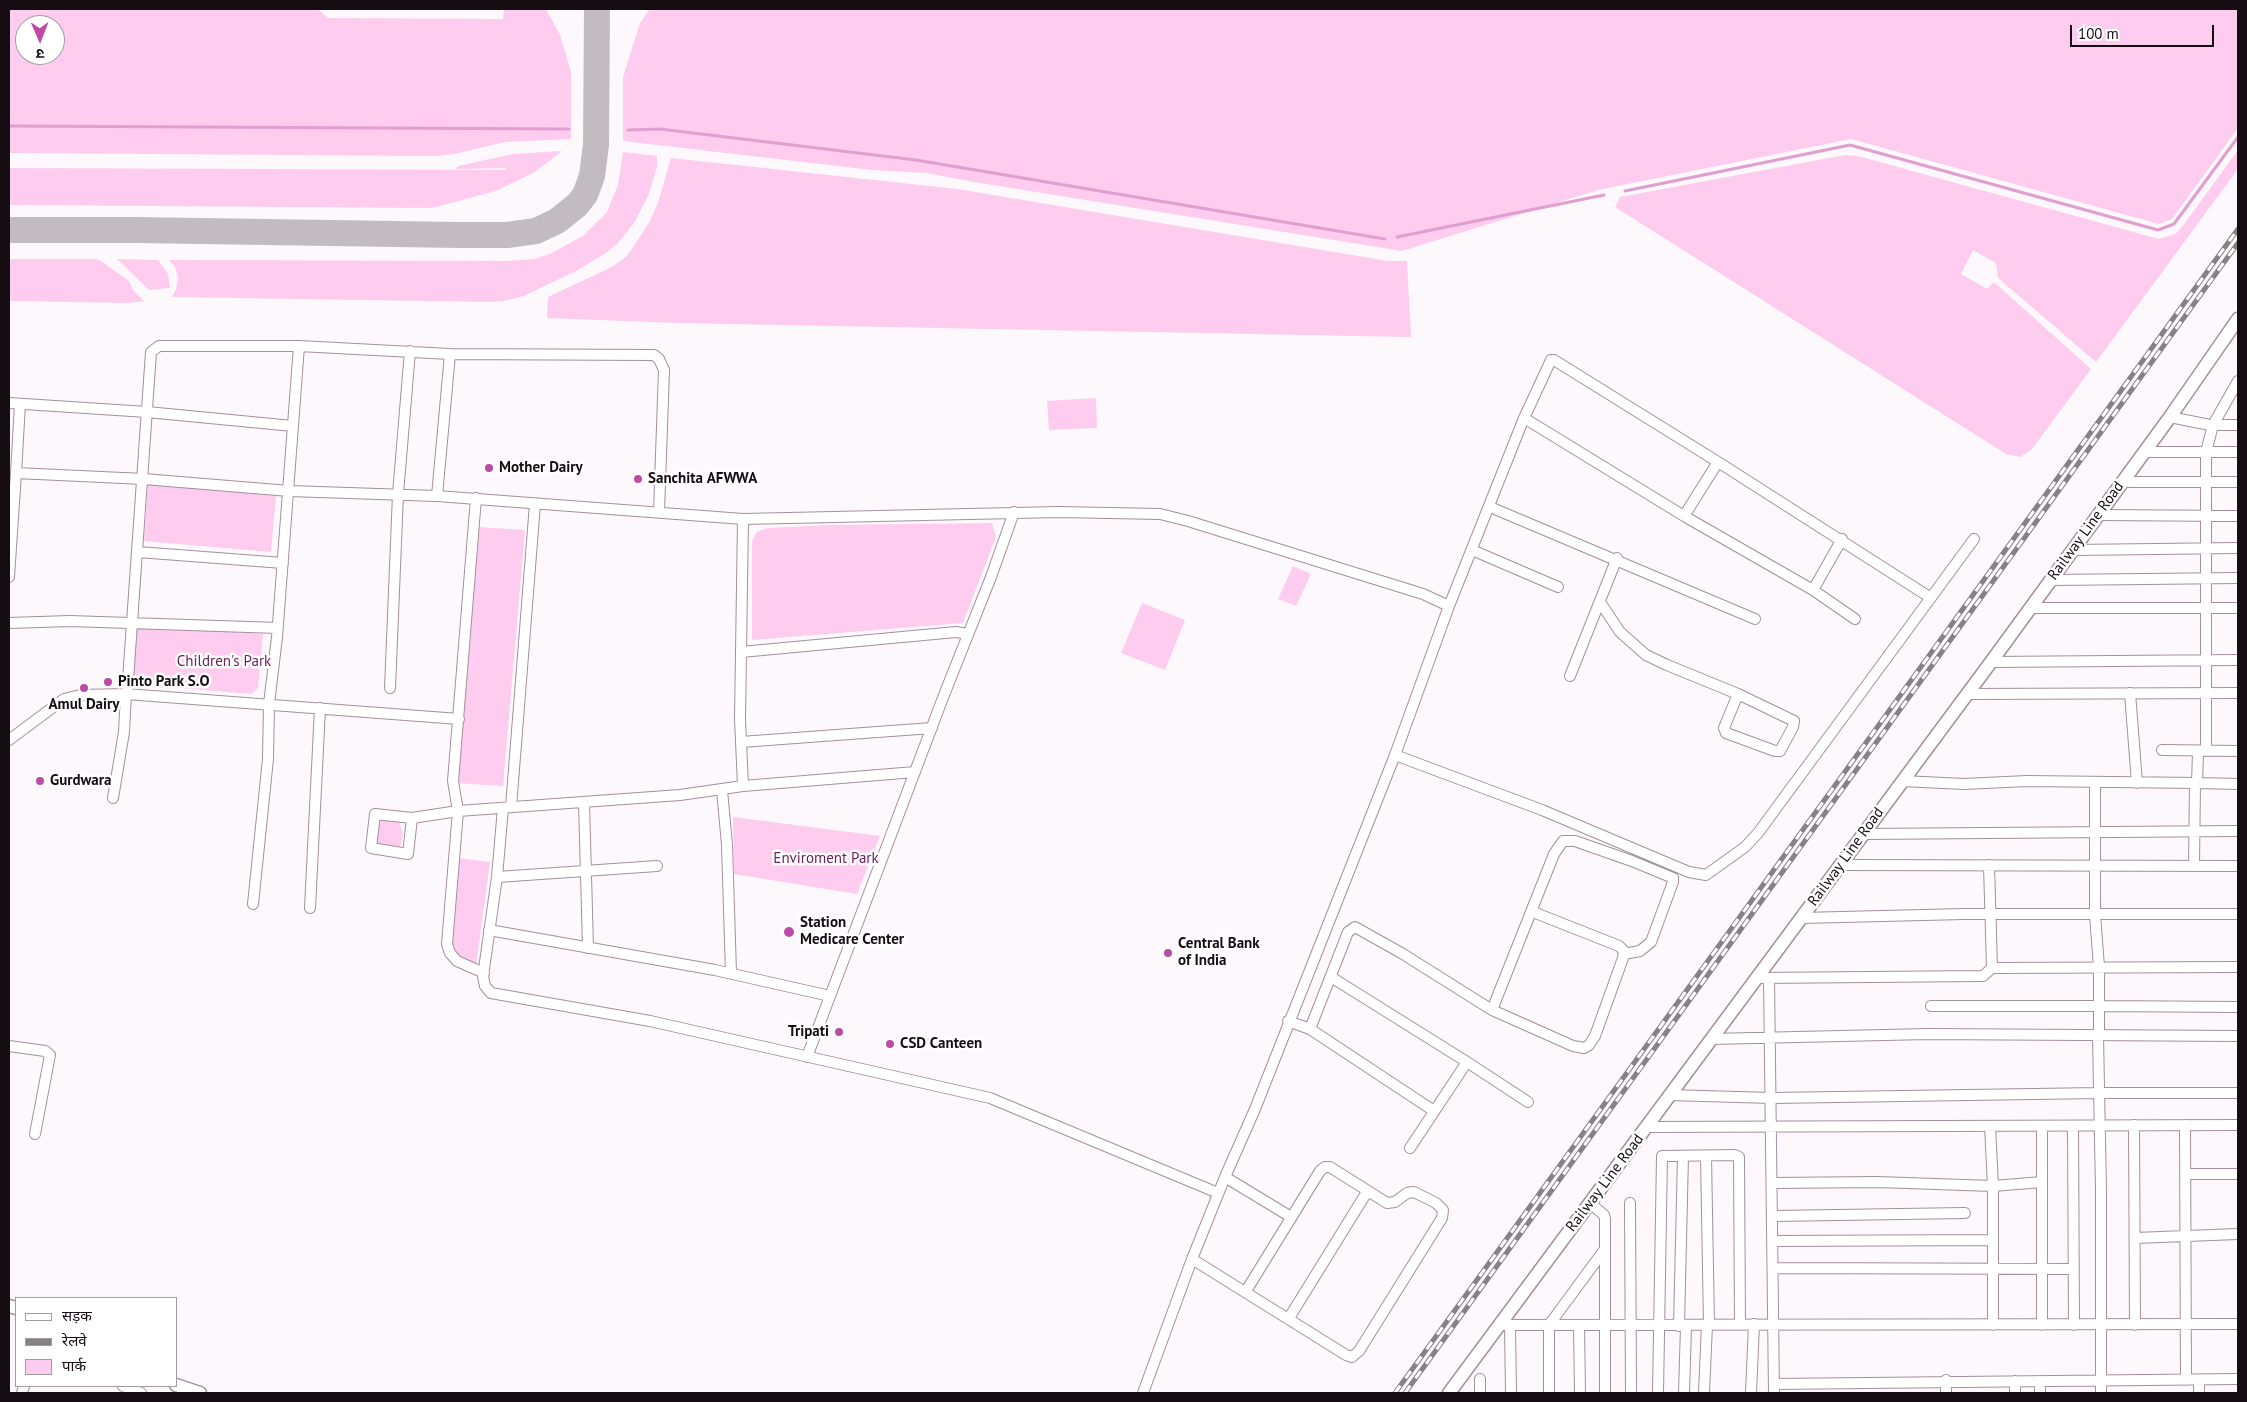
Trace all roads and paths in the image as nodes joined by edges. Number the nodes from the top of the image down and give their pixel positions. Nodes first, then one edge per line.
1 (2238, 319) edge
2 (299, 346) junction
3 (410, 351) junction
4 (450, 354) junction
5 (2238, 381) edge
6 (9, 402) edge
7 (20, 404) junction
8 (147, 412) junction
9 (2170, 417) junction
10 (1524, 418) junction
11 (2213, 425) junction
12 (2238, 425) edge
13 (293, 426) junction
14 (2144, 452) junction
15 (2206, 452) junction
16 (2238, 452) edge
17 (1718, 462) junction
18 (16, 473) junction
19 (144, 479) junction
20 (2121, 482) junction
21 (2206, 482) junction
22 (2238, 482) edge
23 (289, 491) junction
24 (398, 494) junction
25 (437, 496) junction
26 (476, 498) junction
27 (535, 504) junction
28 (1490, 506) junction
29 (659, 512) junction
30 (1014, 512) junction
31 (2098, 515) junction
32 (1684, 516) junction
33 (2206, 516) junction
34 (2238, 516) edge
35 (743, 519) junction
36 (1974, 539) dead end
37 (1842, 540) junction
38 (2206, 548) junction
39 (2238, 548) edge
40 (1472, 550) junction
41 (2073, 550) junction
42 (138, 552) junction
43 (1617, 558) junction
44 (283, 563) junction
45 (9, 577) edge
46 (2206, 578) junction
47 (2238, 578) edge
48 (2051, 580) junction
49 (1558, 587) dead end
50 (1813, 590) junction
51 (1931, 598) junction
52 (1600, 602) junction
53 (1449, 606) junction
54 (2031, 608) junction
55 (2206, 608) junction
56 (2238, 608) edge
57 (1755, 619) dead end
58 (1855, 619) dead end
59 (132, 622) junction
60 (9, 623) edge
61 (278, 628) junction
62 (968, 634) junction
63 (741, 652) junction
64 (2238, 660) edge
65 (2206, 661) junction
66 (1991, 662) junction
67 (1570, 676) dead end
68 (390, 688) dead end
69 (2130, 693) junction
70 (2206, 693) junction
71 (2238, 693) edge
72 (127, 694) junction
73 (1738, 694) junction
74 (1967, 694) junction
75 (269, 704) junction
76 (320, 708) junction
77 (459, 719) junction
78 (932, 728) junction
79 (9, 740) edge
80 (741, 742) junction
81 (2162, 750) dead end
82 (2238, 751) edge
83 (2202, 752) junction
84 (1395, 755) junction
85 (915, 772) junction
86 (1902, 781) junction
87 (2095, 783) junction
88 (2137, 783) junction
89 (2196, 784) junction
90 (2238, 784) edge
91 (743, 786) junction
92 (722, 790) junction
93 (113, 798) dead end
94 (584, 802) junction
95 (507, 807) junction
96 (458, 811) junction
97 (412, 818) junction
98 (2194, 831) junction
99 (2238, 831) edge
100 (2095, 832) junction
101 (1863, 834) junction
102 (2096, 864) junction
103 (1840, 865) junction
104 (1990, 865) junction
105 (657, 866) dead end
106 (2194, 866) junction
107 (2238, 866) edge
108 (587, 870) junction
109 (497, 877) junction
110 (253, 904) dead end
111 (310, 908) dead end
112 (1533, 912) junction
113 (1990, 914) junction
114 (2238, 914) edge
115 (2095, 915) junction
116 (1801, 918) junction
117 (489, 930) junction
118 (588, 948) junction
119 (1624, 954) junction
120 (2099, 967) junction
121 (2238, 967) edge
122 (1992, 968) junction
123 (484, 973) junction
124 (731, 973) junction
125 (1331, 977) junction
126 (1763, 978) junction
127 (830, 996) junction
128 (1931, 1006) dead end
129 (2099, 1006) junction
130 (2238, 1007) edge
131 (1492, 1010) junction
132 (1288, 1021) junction
133 (1310, 1029) junction
134 (2098, 1036) junction
135 (2238, 1036) edge
136 (1770, 1038) junction
137 (1711, 1039) junction
138 (9, 1046) edge
139 (807, 1057) junction
140 (1467, 1062) junction
141 (2099, 1093) junction
142 (2238, 1093) edge
143 (1669, 1095) junction
144 (1772, 1098) junction
145 (1528, 1102) dead end
146 (1434, 1111) junction
147 (2238, 1124) edge
148 (2134, 1125) junction
149 (2185, 1125) junction
150 (1990, 1126) junction
151 (2042, 1126) junction
152 (2073, 1126) junction
153 (2099, 1126) junction
154 (1646, 1127) junction
155 (1772, 1127) junction
156 (35, 1134) dead end
157 (1410, 1148) dead end
158 (1683, 1156) junction
159 (1706, 1156) junction
160 (2186, 1174) junction
161 (2238, 1174) edge
162 (1224, 1177) junction
163 (2042, 1182) junction
164 (1773, 1183) junction
165 (1993, 1186) junction
166 (1367, 1192) junction
167 (1218, 1193) junction
168 (1590, 1203) junction
169 (1630, 1203) dead end
170 (1965, 1213) dead end
171 (1773, 1216) junction
172 (1291, 1217) junction
173 (2238, 1234) edge
174 (2186, 1235) junction
175 (2135, 1238) junction
176 (1993, 1240) junction
177 (1773, 1241) junction
178 (1605, 1249) junction
179 (1192, 1259) junction
180 (1773, 1268) junction
181 (2042, 1268) junction
182 (1993, 1269) junction
183 (2074, 1269) junction
184 (1246, 1291) junction
185 (1289, 1318) junction
186 (1740, 1324) junction
187 (1754, 1324) junction
188 (1773, 1324) junction
189 (2186, 1324) junction
190 (2238, 1324) edge
191 (1505, 1325) junction
192 (1549, 1325) junction
193 (1579, 1325) junction
194 (1659, 1325) junction
195 (1708, 1325) junction
196 (1993, 1325) junction
197 (2042, 1325) junction
198 (2074, 1325) junction
199 (2102, 1325) junction
200 (2135, 1325) junction
201 (1606, 1326) junction
202 (1631, 1326) junction
203 (1683, 1326) junction
204 (1480, 1379) dead end
205 (2238, 1379) edge
206 (1946, 1380) junction
207 (2186, 1380) junction
208 (2199, 1380) junction
209 (2015, 1381) junction
210 (2040, 1381) junction
211 (2101, 1381) junction
212 (178, 1386) edge
213 (125, 1387) edge
214 (1774, 1388) edge
215 (140, 1393) edge
216 (200, 1393) edge
217 (1143, 1393) edge
218 (1449, 1393) edge
219 (1480, 1393) edge
220 (1511, 1393) edge
221 (1549, 1393) edge
222 (1580, 1393) edge
223 (1605, 1393) edge
224 (1631, 1393) edge
225 (1658, 1393) edge
226 (1684, 1393) edge
227 (1704, 1393) edge
228 (1751, 1393) edge
229 (1946, 1393) edge
230 (2015, 1393) edge
231 (2040, 1393) edge
232 (2101, 1393) edge
233 (2199, 1393) edge

1 - 9 street, Railway Line Road
2 - 3 street
2 - 8 street
2 - 13 street
3 - 4 street
3 - 24 street
4 - 25 street
4 - 29 street
5 - 11 street
6 - 7 street
7 - 8 street
7 - 18 street
8 - 13 street
8 - 19 street
9 - 11 street
9 - 14 street, Railway Line Road
10 - 17 street
10 - 28 street
10 - 32 street
11 - 12 street
11 - 15 street
13 - 23 street
14 - 15 street
14 - 20 street, Railway Line Road
15 - 16 street
15 - 21 street
17 - 32 street
17 - 37 street
18 - 19 street
18 - 45 street
19 - 23 street
19 - 42 street
20 - 21 street
20 - 31 street, Railway Line Road
21 - 22 street
21 - 33 street
23 - 24 street
23 - 44 street
24 - 25 street
24 - 68 street
25 - 26 street
26 - 27 street
26 - 77 street
27 - 29 street
27 - 95 street
28 - 40 street
28 - 43 street
29 - 35 street
30 - 35 street
30 - 53 street
30 - 62 street
31 - 33 street
31 - 41 street, Railway Line Road
32 - 50 street
33 - 34 street
33 - 38 street
35 - 63 street
36 - 51 street
37 - 50 street
37 - 51 street
38 - 39 street
38 - 41 street
38 - 46 street
40 - 49 street
40 - 53 street
41 - 48 street, Railway Line Road
42 - 44 street
42 - 59 street
43 - 52 street
43 - 57 street
44 - 61 street
46 - 47 street
46 - 48 street
46 - 55 street
48 - 54 street, Railway Line Road
50 - 58 street
51 - 84 street
52 - 67 street
52 - 73 street
53 - 84 street
54 - 55 street
54 - 66 street, Railway Line Road
55 - 56 street
55 - 65 street
59 - 60 street
59 - 61 street
59 - 72 street
61 - 75 street
62 - 63 street
62 - 78 street
63 - 80 street
64 - 65 street
65 - 66 street
65 - 70 street
66 - 74 street, Railway Line Road
69 - 70 street
69 - 74 street
69 - 88 street
70 - 71 street
70 - 83 street
72 - 75 street
72 - 79 street
72 - 93 street
73 - 73 street
74 - 86 street, Railway Line Road
75 - 76 street
75 - 110 street
76 - 77 street
76 - 111 street
77 - 96 street
78 - 80 street
78 - 85 street
80 - 91 street
81 - 83 street
82 - 83 street
83 - 89 street
84 - 132 street
85 - 91 street
85 - 127 street
86 - 87 street
86 - 101 street, Railway Line Road
87 - 88 street
87 - 100 street
88 - 89 street
89 - 90 street
89 - 98 street
91 - 92 street
92 - 94 street
92 - 124 street
94 - 95 street
94 - 108 street
95 - 96 street
95 - 109 street
96 - 97 street
96 - 123 street
97 - 97 street
98 - 99 street
98 - 100 street
98 - 106 street
100 - 101 street
100 - 102 street
101 - 103 street, Railway Line Road
102 - 104 street
102 - 106 street
102 - 115 street
103 - 104 street
103 - 116 street, Railway Line Road
104 - 113 street
105 - 108 street
106 - 107 street
108 - 109 street
108 - 118 street
109 - 117 street
112 - 119 street
112 - 119 street
112 - 131 street
113 - 115 street
113 - 116 street
113 - 122 street
114 - 115 street
115 - 120 street
116 - 126 street, Railway Line Road
117 - 118 street
117 - 123 street
118 - 124 street
119 - 131 street
120 - 121 street
120 - 122 street
120 - 129 street
122 - 126 street
123 - 139 street
124 - 127 street
125 - 131 street
125 - 133 street
125 - 140 street
126 - 136 street
126 - 137 street, Railway Line Road
127 - 139 street
128 - 129 street
129 - 130 street
129 - 134 street
132 - 133 street
132 - 162 street
133 - 146 street
134 - 135 street
134 - 136 street
134 - 141 street
136 - 137 street
136 - 144 street
137 - 143 street, Railway Line Road
138 - 156 street
139 - 167 street
140 - 145 street
140 - 146 street
141 - 142 street
141 - 144 street
141 - 153 street
143 - 144 street
143 - 154 street, Railway Line Road
144 - 155 street
146 - 157 street
147 - 149 street
148 - 149 street
148 - 153 street
148 - 175 street
149 - 160 street
150 - 151 street
150 - 155 street
150 - 165 street
151 - 152 street
151 - 163 street
152 - 153 street
152 - 183 street
153 - 199 street
154 - 155 street
154 - 168 street, Railway Line Road
155 - 164 street
158 - 159 street
158 - 194 street
158 - 203 street
159 - 186 street
159 - 195 street
160 - 161 street
160 - 174 street
162 - 167 street
162 - 172 street
163 - 165 street
163 - 181 street
164 - 165 street
164 - 171 street
165 - 176 street
166 - 172 street
166 - 185 street
166 - 185 street
167 - 179 street
168 - 178 street
168 - 191 street, Railway Line Road
169 - 202 street
170 - 171 street
171 - 177 street
172 - 184 street
173 - 174 street
174 - 175 street
174 - 189 street
175 - 200 street
176 - 177 street
176 - 182 street
177 - 180 street
178 - 192 street
178 - 201 street
179 - 184 street
179 - 217 street
180 - 182 street
180 - 188 street
181 - 182 street
181 - 183 street
181 - 197 street
182 - 196 street
183 - 198 street
184 - 185 street
186 - 187 street
186 - 195 street
187 - 188 street
187 - 228 street
188 - 196 street
188 - 214 street
189 - 190 street
189 - 200 street
189 - 207 street
191 - 192 street
191 - 218 street, Railway Line Road
191 - 220 street
192 - 193 street
192 - 221 street
193 - 201 street
193 - 222 street
194 - 202 street
194 - 203 street
194 - 225 street
195 - 203 street
195 - 227 street
196 - 197 street
197 - 198 street
198 - 199 street
199 - 200 street
199 - 211 street
201 - 202 street
201 - 223 street
202 - 224 street
203 - 226 street
204 - 219 street
205 - 208 street
206 - 209 street
206 - 214 street
206 - 229 street
207 - 208 street
207 - 211 street
208 - 233 street
209 - 210 street
209 - 230 street
210 - 211 street
210 - 231 street
211 - 232 street
212 - 216 street
213 - 215 street

